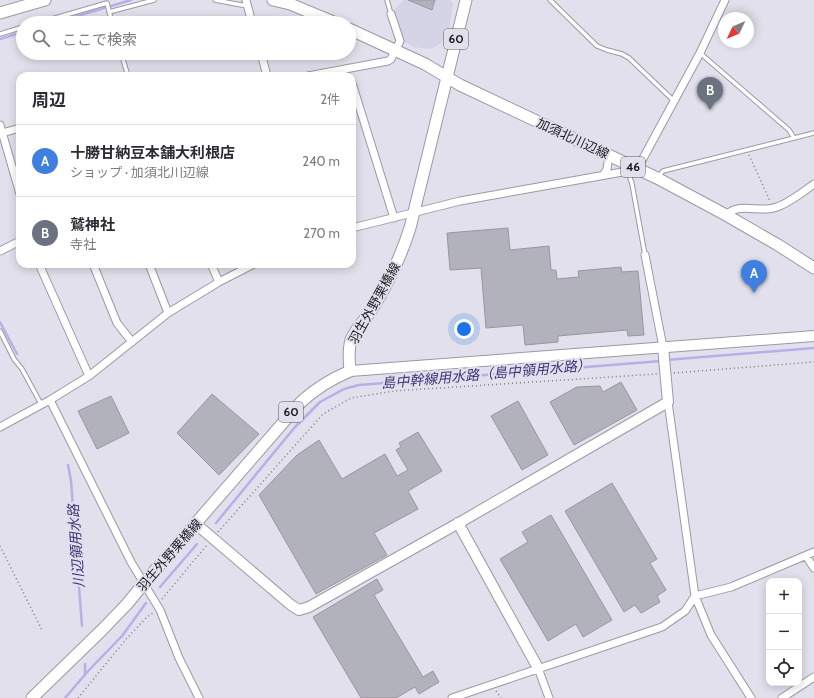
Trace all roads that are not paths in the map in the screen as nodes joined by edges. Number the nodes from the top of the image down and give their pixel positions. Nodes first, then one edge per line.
1 (44, 0) edge
2 (154, 0) edge
3 (215, 0) edge
4 (273, 0) edge
5 (387, 0) edge
6 (466, 0) edge
7 (550, 0) edge
8 (725, 0) edge
9 (246, 3) edge
10 (108, 9) junction
11 (0, 14) edge
12 (391, 14) joint
13 (62, 16) edge
14 (110, 16) edge
15 (250, 16) edge
16 (319, 16) edge
17 (16, 29) edge
18 (356, 32) edge
19 (0, 34) edge
20 (396, 50) junction
21 (700, 53) junction
22 (123, 60) edge
23 (263, 60) edge
24 (127, 72) edge
25 (266, 72) edge
26 (349, 72) edge
27 (447, 77) junction
28 (356, 96) edge
29 (674, 101) junction
30 (0, 125) edge
31 (16, 129) edge
32 (2, 133) junction
33 (814, 133) edge
34 (794, 138) junction
35 (609, 155) junction
36 (632, 170) junction
37 (604, 174) junction
38 (658, 178) junction
39 (16, 180) edge
40 (814, 184) edge
41 (414, 213) junction
42 (726, 215) junction
43 (394, 218) junction
44 (356, 227) edge
45 (16, 243) edge
46 (0, 251) edge
47 (644, 255) joint
48 (41, 268) edge
49 (95, 268) edge
50 (151, 268) edge
51 (213, 268) edge
52 (246, 268) edge
53 (814, 268) edge
54 (219, 282) junction
55 (168, 313) junction
56 (0, 331) edge
57 (814, 336) edge
58 (132, 342) junction
59 (663, 348) junction
60 (350, 371) junction
61 (89, 376) junction
62 (50, 400) junction
63 (668, 402) junction
64 (41, 404) junction
65 (0, 427) edge
66 (458, 523) junction
67 (196, 524) junction
68 (814, 552) edge
69 (806, 556) junction
70 (814, 568) edge
71 (144, 583) junction
72 (695, 596) junction
73 (538, 668) junction
74 (814, 677) edge
75 (32, 698) edge
76 (199, 698) edge
77 (452, 698) edge
78 (549, 698) edge
79 (751, 698) edge
80 (782, 698) edge

1 - 11 main road
2 - 10 lane
3 - 9 lane
4 - 16 main road
5 - 12 lane
6 - 27 main road, 羽生外野栗橋線 / 60
7 - 29 lane
8 - 21 street
9 - 15 street
10 - 13 lane
10 - 14 lane
12 - 20 street
17 - 19 lane
18 - 20 main road, 加須北川辺線 / 46
20 - 26 street
20 - 27 main road, 加須北川辺線 / 46
21 - 29 street
21 - 34 lane
22 - 24 lane
23 - 25 street
27 - 35 main road, 加須北川辺線 / 46
27 - 41 main road, 羽生外野栗橋線 / 60
28 - 43 street
29 - 36 street
30 - 32 street
31 - 32 street
32 - 39 street
33 - 34 lane
34 - 38 lane
35 - 36 main road, 加須北川辺線 / 46
35 - 37 street
36 - 37 street
36 - 38 main road, 加須北川辺線 / 46
36 - 47 lane
37 - 41 street
38 - 42 main road, 加須北川辺線 / 46
40 - 42 street
41 - 43 street
41 - 60 main road, 羽生外野栗橋線 / 60
42 - 53 main road, 加須北川辺線 / 46
43 - 44 street
45 - 46 street
47 - 59 street
48 - 61 street
49 - 58 street
50 - 55 street
51 - 54 street
52 - 54 street
54 - 55 street
55 - 58 street
56 - 64 lane
57 - 59 street
58 - 61 street
59 - 60 street
59 - 63 street
60 - 67 main road, 羽生外野栗橋線 / 60
61 - 62 street
62 - 64 street
62 - 71 street
63 - 66 street
63 - 72 street
64 - 65 street
66 - 67 street
66 - 73 street
67 - 71 main road, 羽生外野栗橋線 / 60
68 - 69 street
69 - 70 street
69 - 72 street
71 - 75 main road, 羽生外野栗橋線 / 60
71 - 76 street
72 - 73 street
72 - 79 street
73 - 77 street
73 - 78 street
74 - 80 street

